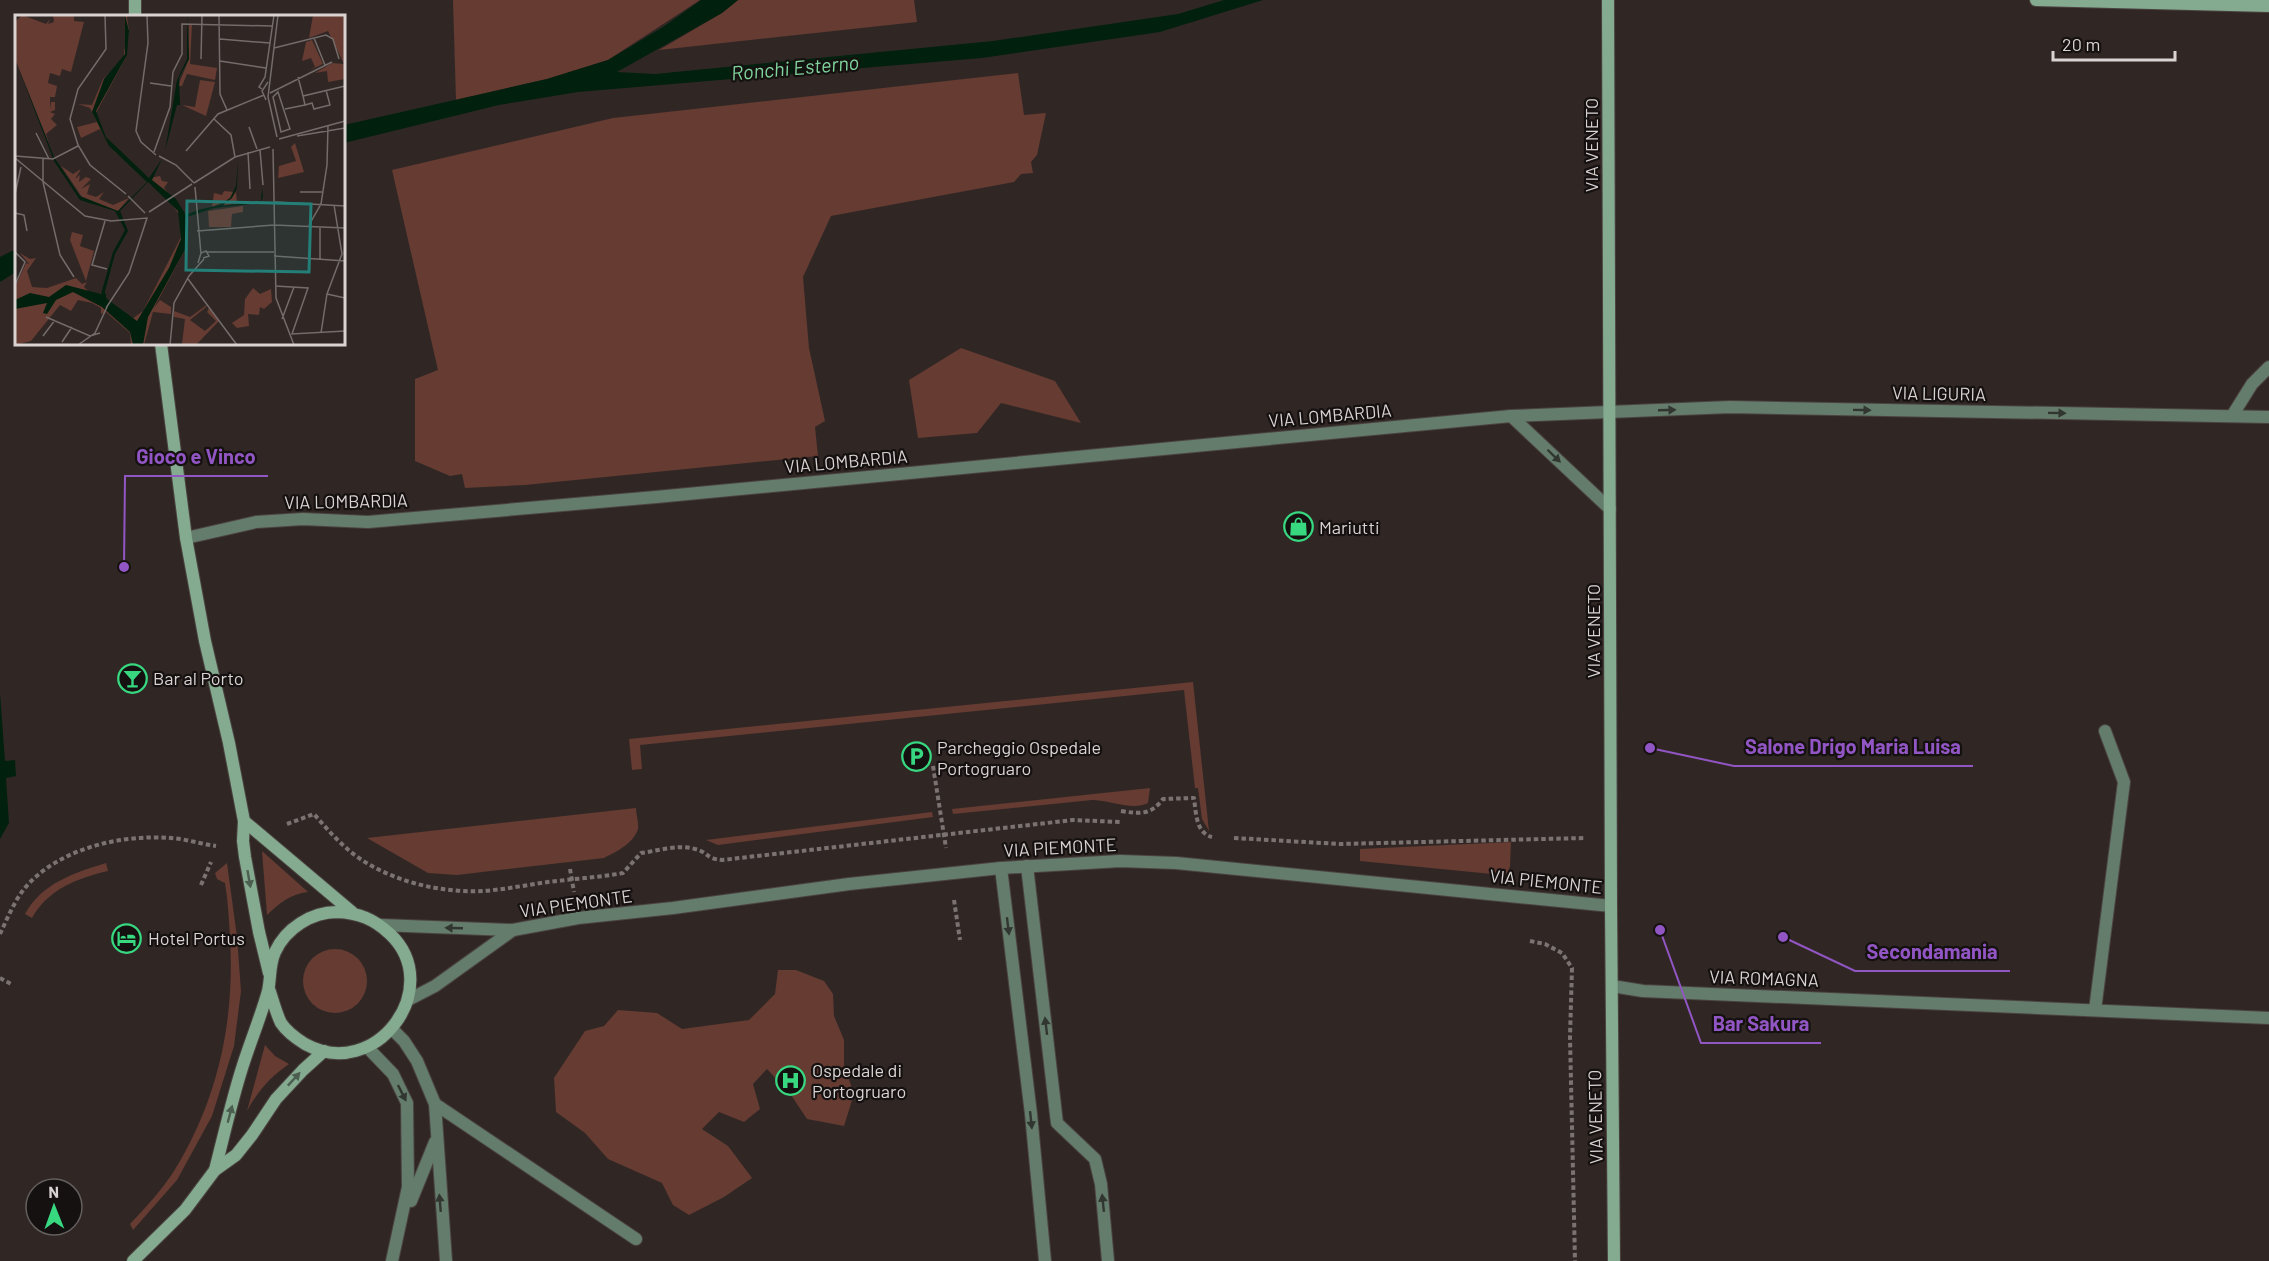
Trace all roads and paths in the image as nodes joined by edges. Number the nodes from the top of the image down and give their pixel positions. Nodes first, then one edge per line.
1 (1608, 0) edge
2 (2036, 0) edge
3 (2269, 6) edge
4 (161, 345) edge
5 (2269, 367) edge
6 (1609, 412) junction
7 (1511, 416) junction
8 (2232, 416) junction
9 (2269, 417) edge
10 (1610, 509) junction
11 (186, 538) junction
12 (2105, 730) dead end
13 (933, 766) dead end
14 (1121, 810) dead end
15 (244, 821) junction
16 (1121, 822) dead end
17 (942, 823) dead end
18 (261, 834) junction
19 (1221, 837) dead end
20 (1232, 838) dead end
21 (1611, 838) junction
22 (238, 842) junction
23 (211, 862) dead end
24 (1027, 866) junction
25 (1001, 868) junction
26 (201, 885) dead end
27 (1611, 906) junction
28 (352, 912) junction
29 (381, 926) junction
30 (513, 930) junction
31 (0, 934) edge
32 (1530, 941) dead end
33 (269, 973) junction
34 (0, 978) edge
35 (11, 984) dead end
36 (1612, 986) junction
37 (269, 989) junction
38 (408, 1000) junction
39 (2095, 1010) junction
40 (2269, 1018) edge
41 (392, 1029) junction
42 (367, 1047) junction
43 (324, 1051) junction
44 (435, 1104) junction
45 (437, 1137) junction
46 (215, 1170) junction
47 (399, 1230) junction
48 (636, 1239) dead end
49 (133, 1261) edge
50 (392, 1261) edge
51 (446, 1261) edge
52 (1045, 1261) edge
53 (1108, 1261) edge
54 (1575, 1261) edge
55 (1614, 1261) edge

1 - 6 street, VIA VENETO
2 - 3 street
4 - 11 street
5 - 8 street
6 - 7 street, VIA LOMBARDIA
6 -> 8 street, VIA LIGURIA
6 - 10 street, VIA VENETO
7 -> 10 street
7 - 11 street, VIA LOMBARDIA
8 - 9 street, VIA LIGURIA
10 - 21 street, VIA VENETO
11 - 15 street
12 - 39 street
13 - 17 path
14 - 19 path
15 - 18 street
15 - 22 street
16 - 18 path
18 - 28 street
20 - 21 path
21 - 27 street, VIA VENETO
22 - 31 path
22 -> 33 street
23 - 26 path
24 - 25 street, VIA PIEMONTE
24 - 27 street, VIA PIEMONTE
53 -> 24 street
25 - 30 street, VIA PIEMONTE
25 -> 52 street
27 - 36 street, VIA VENETO
28 - 29 street
28 - 33 street
30 -> 29 street, VIA PIEMONTE
29 - 38 street
30 - 38 street, VIA PIEMONTE
32 - 54 path
33 - 37 street
34 - 35 path
36 - 39 street, VIA ROMAGNA
36 - 55 street, VIA VENETO
37 - 43 street
46 -> 37 street
38 - 41 street
39 - 40 street, VIA ROMAGNA
41 - 42 street
41 - 44 street
42 - 43 street
42 -> 47 street
46 -> 43 street
44 - 45 street
44 - 48 street
45 - 47 street
51 -> 45 street
46 - 49 street
47 - 50 street

